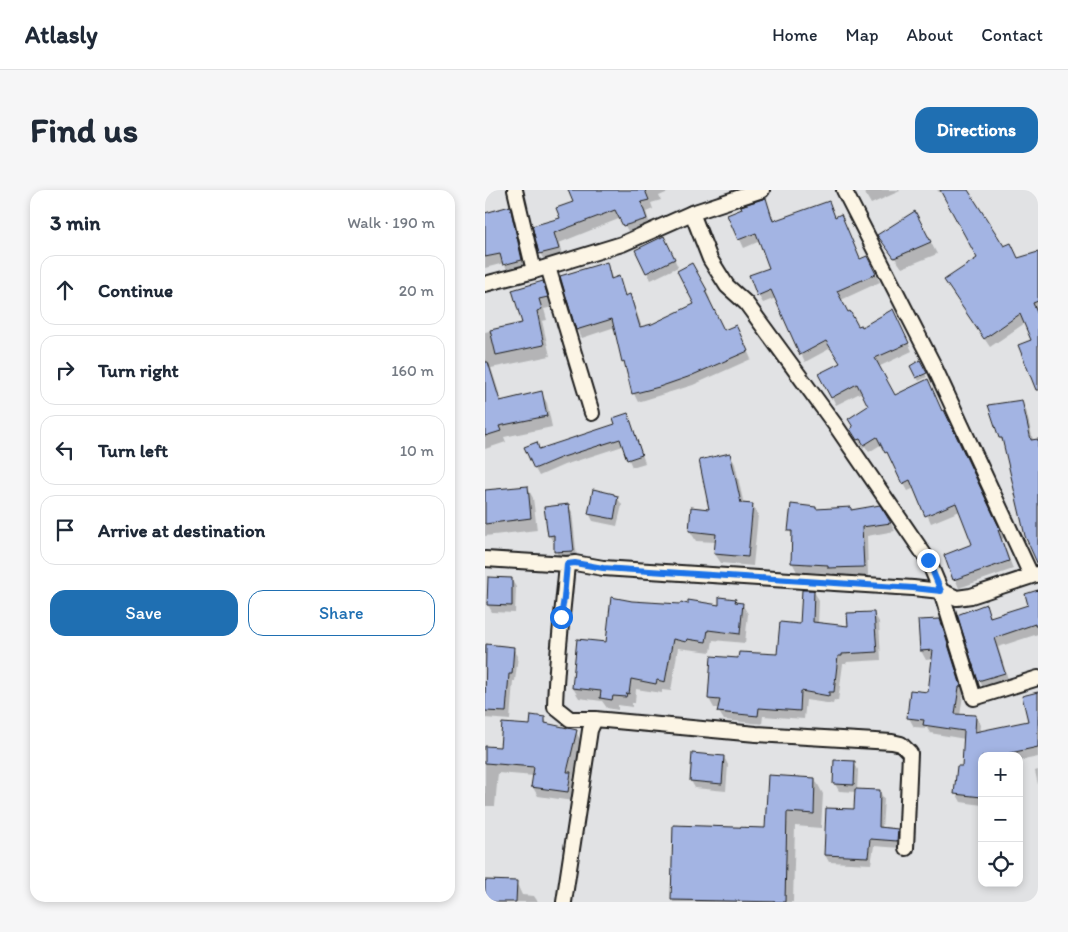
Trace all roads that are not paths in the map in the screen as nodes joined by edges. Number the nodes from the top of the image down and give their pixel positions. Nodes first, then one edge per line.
1 (515, 190) edge
2 (761, 190) edge
3 (844, 190) edge
4 (692, 213) junction
5 (548, 267) junction
6 (533, 271) junction
7 (485, 284) edge
8 (592, 413) dead end
9 (485, 559) edge
10 (567, 564) junction
11 (1035, 574) edge
12 (941, 591) junction
13 (1038, 678) edge
14 (595, 719) junction
15 (906, 848) dead end
16 (564, 902) edge

1 - 6 street
2 - 4 street
3 - 11 street
4 - 5 street
4 - 12 street
5 - 6 street
5 - 8 street
6 - 7 street
9 - 10 street
10 - 12 street
10 - 14 street
11 - 12 street
12 - 13 street
14 - 15 street
14 - 16 street

